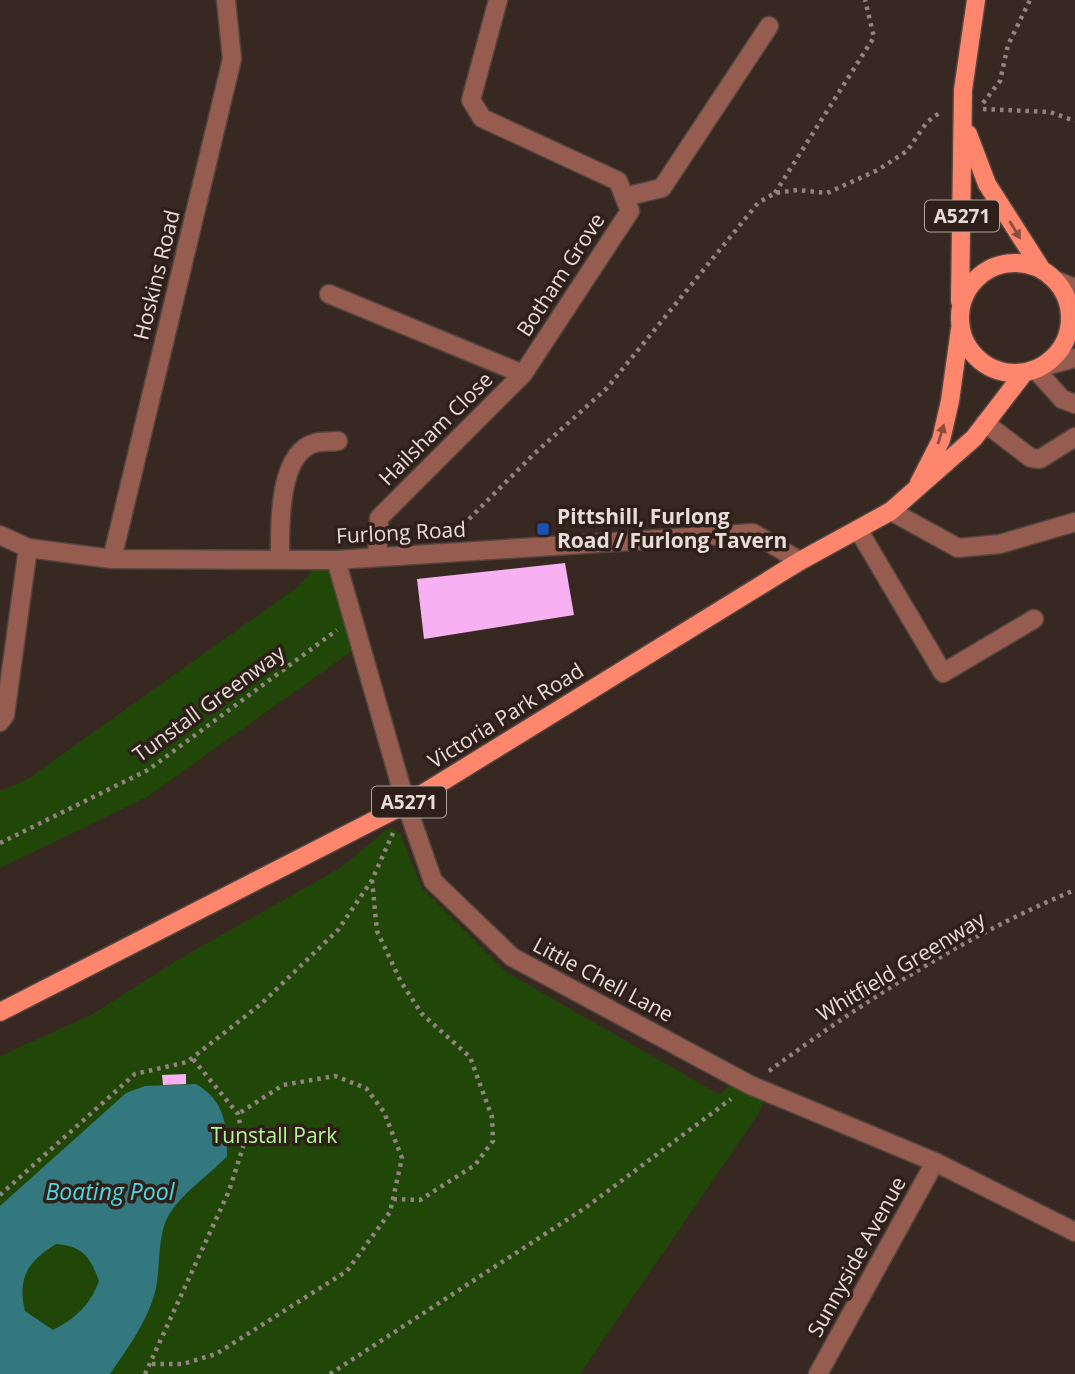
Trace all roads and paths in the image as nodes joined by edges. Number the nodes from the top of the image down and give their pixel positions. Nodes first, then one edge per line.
1 (226, 0) edge
2 (498, 0) edge
3 (865, 0) edge
4 (976, 0) edge
5 (1030, 0) edge
6 (769, 26) dead end
7 (969, 115) junction
8 (1075, 121) edge
9 (775, 193) junction
10 (624, 197) junction
11 (1048, 275) junction
12 (1075, 288) edge
13 (328, 294) dead end
14 (960, 308) junction
15 (960, 328) junction
16 (1075, 358) edge
17 (1034, 370) junction
18 (523, 374) junction
19 (1075, 404) edge
20 (985, 423) junction
21 (1075, 438) edge
22 (338, 441) dead end
23 (912, 496) junction
24 (891, 511) junction
25 (1075, 522) edge
26 (859, 531) junction
27 (0, 536) edge
28 (28, 548) junction
29 (449, 553) junction
30 (377, 556) junction
31 (112, 559) junction
32 (280, 560) junction
33 (335, 560) junction
34 (800, 561) junction
35 (354, 616) junction
36 (1034, 619) dead end
37 (0, 722) edge
38 (406, 804) junction
39 (0, 843) edge
40 (372, 880) junction
41 (1075, 890) edge
42 (0, 1012) edge
43 (193, 1059) junction
44 (750, 1085) junction
45 (238, 1114) junction
46 (935, 1162) junction
47 (0, 1195) edge
48 (393, 1199) junction
49 (1075, 1232) edge
50 (152, 1364) junction
51 (145, 1374) edge
52 (330, 1374) edge
53 (818, 1374) edge

1 - 31 street, Hoskins Road
2 - 10 street, Botham Grove
3 - 9 path
4 - 7 main road, A5271
5 - 7 path
6 - 10 street
7 - 8 path
7 - 9 path
7 -> 11 main road, A5271
7 - 14 main road, A5271
9 - 29 path
10 - 18 street, Botham Grove
11 - 12 street
11 - 14 main road
11 - 17 main road
13 - 18 street, Hailsham Close
14 - 15 main road
15 - 17 main road
23 -> 15 main road, Victoria Park Road / A5271
16 - 17 street
17 - 19 street
17 - 20 main road, Victoria Park Road / A5271
18 - 30 street, Hailsham Close
20 - 21 street
20 - 23 main road, Victoria Park Road / A5271
22 - 32 street
23 - 24 main road, Victoria Park Road / A5271
24 - 25 street
24 - 26 main road, Victoria Park Road / A5271
26 - 34 main road, Victoria Park Road / A5271
26 - 36 street
27 - 28 street, Furlong Road
28 - 31 street, Furlong Road
28 - 37 street
29 - 30 street, Furlong Road
29 - 34 street, Furlong Road
30 - 33 street, Furlong Road
31 - 32 street, Furlong Road
32 - 33 street, Furlong Road
33 - 35 street, Little Chell Lane
34 - 38 main road, Victoria Park Road / A5271
35 - 38 street, Little Chell Lane
35 - 39 path, Tunstall Greenway
38 - 40 path
38 - 42 main road, Victoria Park Road / A5271
38 - 44 street, Little Chell Lane
40 - 43 path
40 - 48 path
41 - 44 path, Whitfield Greenway
43 - 45 path
43 - 47 path
44 - 46 street, Little Chell Lane
44 - 52 path, Whitfield Greenway
45 - 48 path
45 - 50 path
46 - 49 street, Little Chell Lane
46 - 53 street, Sunnyside Avenue
48 - 50 path
50 - 51 path

